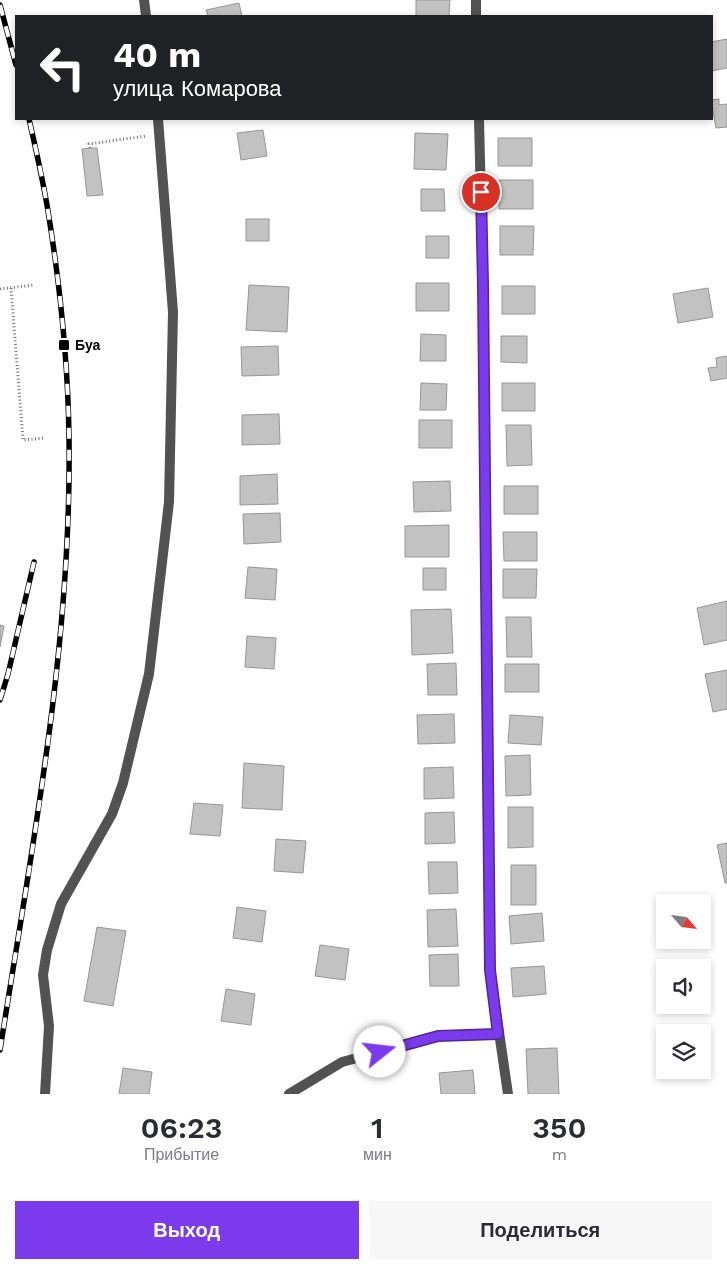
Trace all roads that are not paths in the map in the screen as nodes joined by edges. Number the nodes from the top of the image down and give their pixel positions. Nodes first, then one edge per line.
1 (144, 0) edge
2 (476, 0) edge
3 (146, 15) edge
4 (476, 15) edge
5 (158, 120) edge
6 (479, 120) edge
7 (498, 1034) junction
8 (46, 1094) edge
9 (290, 1094) edge
10 (508, 1094) edge

1 - 3 street
2 - 4 street
5 - 8 street
6 - 7 street
7 - 9 street
7 - 10 street

